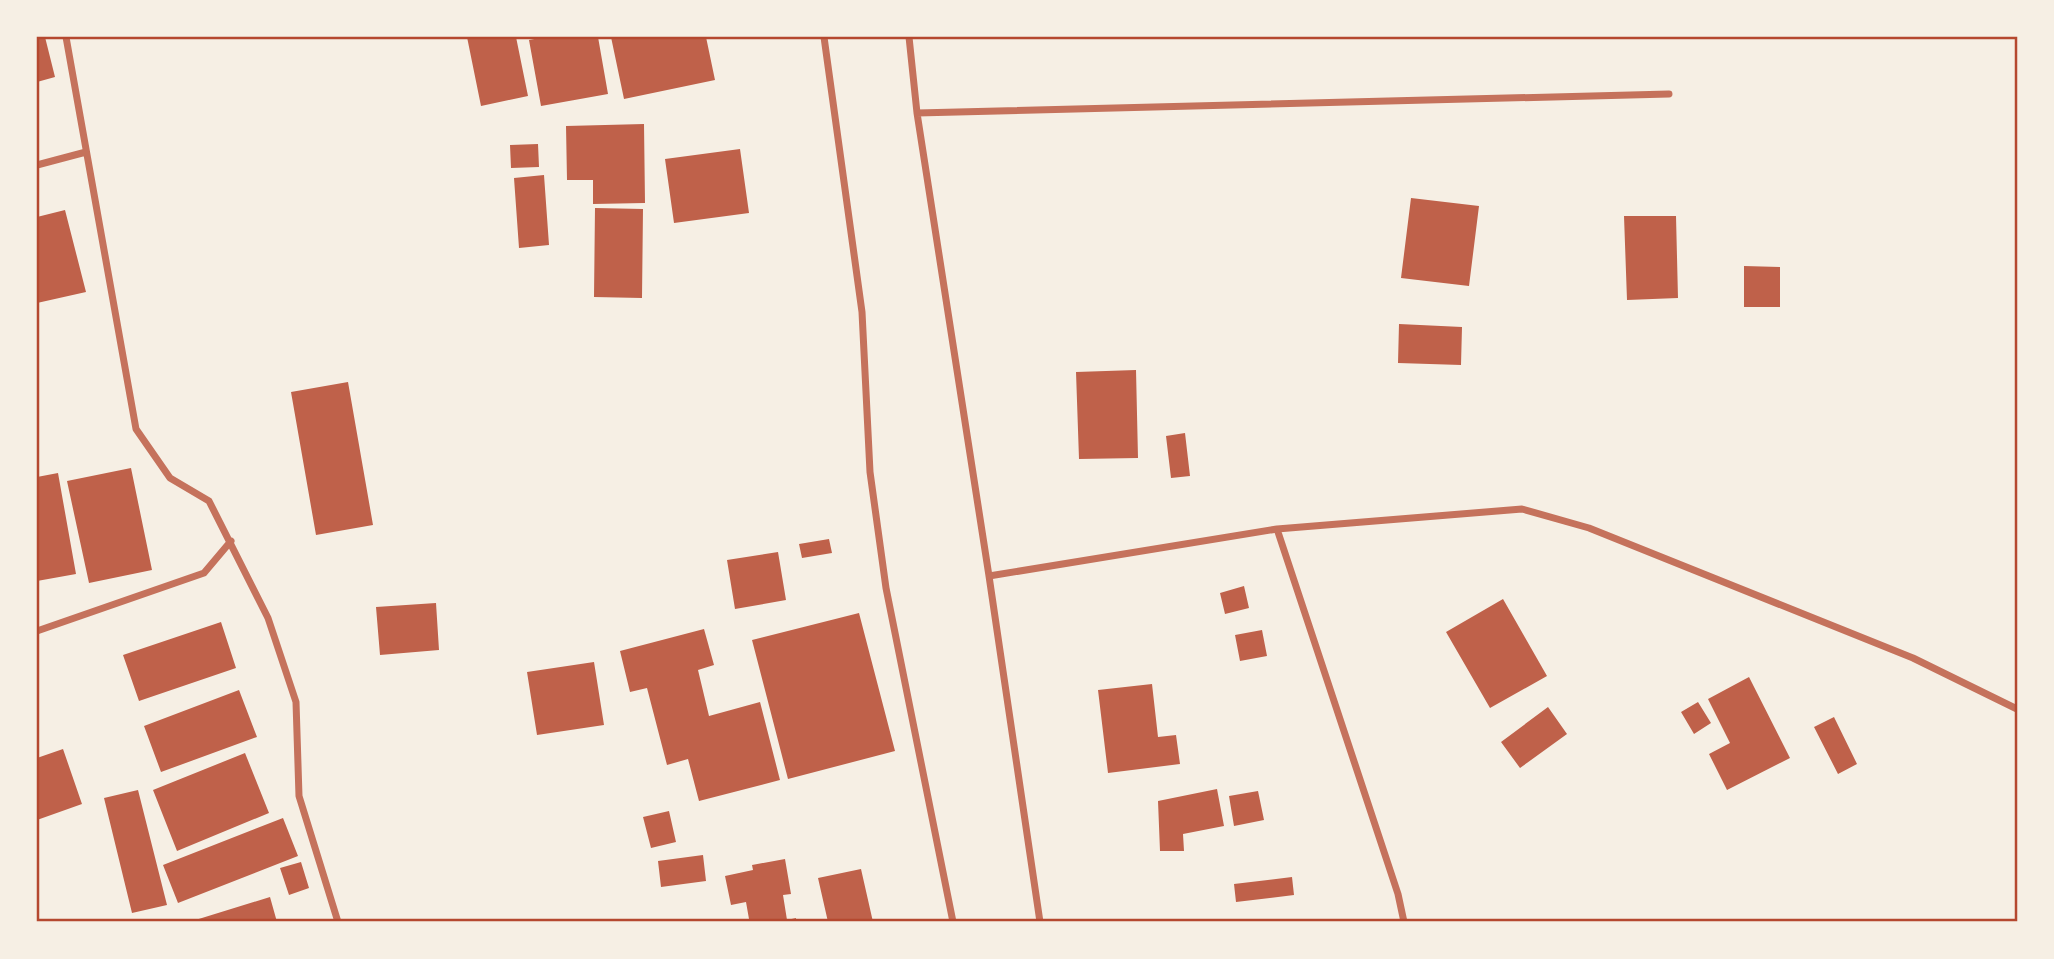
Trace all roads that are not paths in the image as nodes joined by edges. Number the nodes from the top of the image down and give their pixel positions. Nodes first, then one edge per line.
1 (66, 37) edge
2 (824, 37) edge
3 (909, 37) edge
4 (1669, 94) dead end
5 (917, 113) junction
6 (86, 152) junction
7 (37, 165) edge
8 (1277, 529) junction
9 (231, 541) junction
10 (989, 576) junction
11 (37, 631) edge
12 (2017, 709) edge
13 (338, 922) edge
14 (953, 922) edge
15 (1040, 922) edge
16 (1404, 922) edge

1 - 6 street
2 - 14 street
3 - 5 street
4 - 5 street
5 - 10 street
6 - 7 street
6 - 9 street
8 - 10 street
8 - 12 street
8 - 16 street
9 - 11 street
9 - 13 street
10 - 15 street

